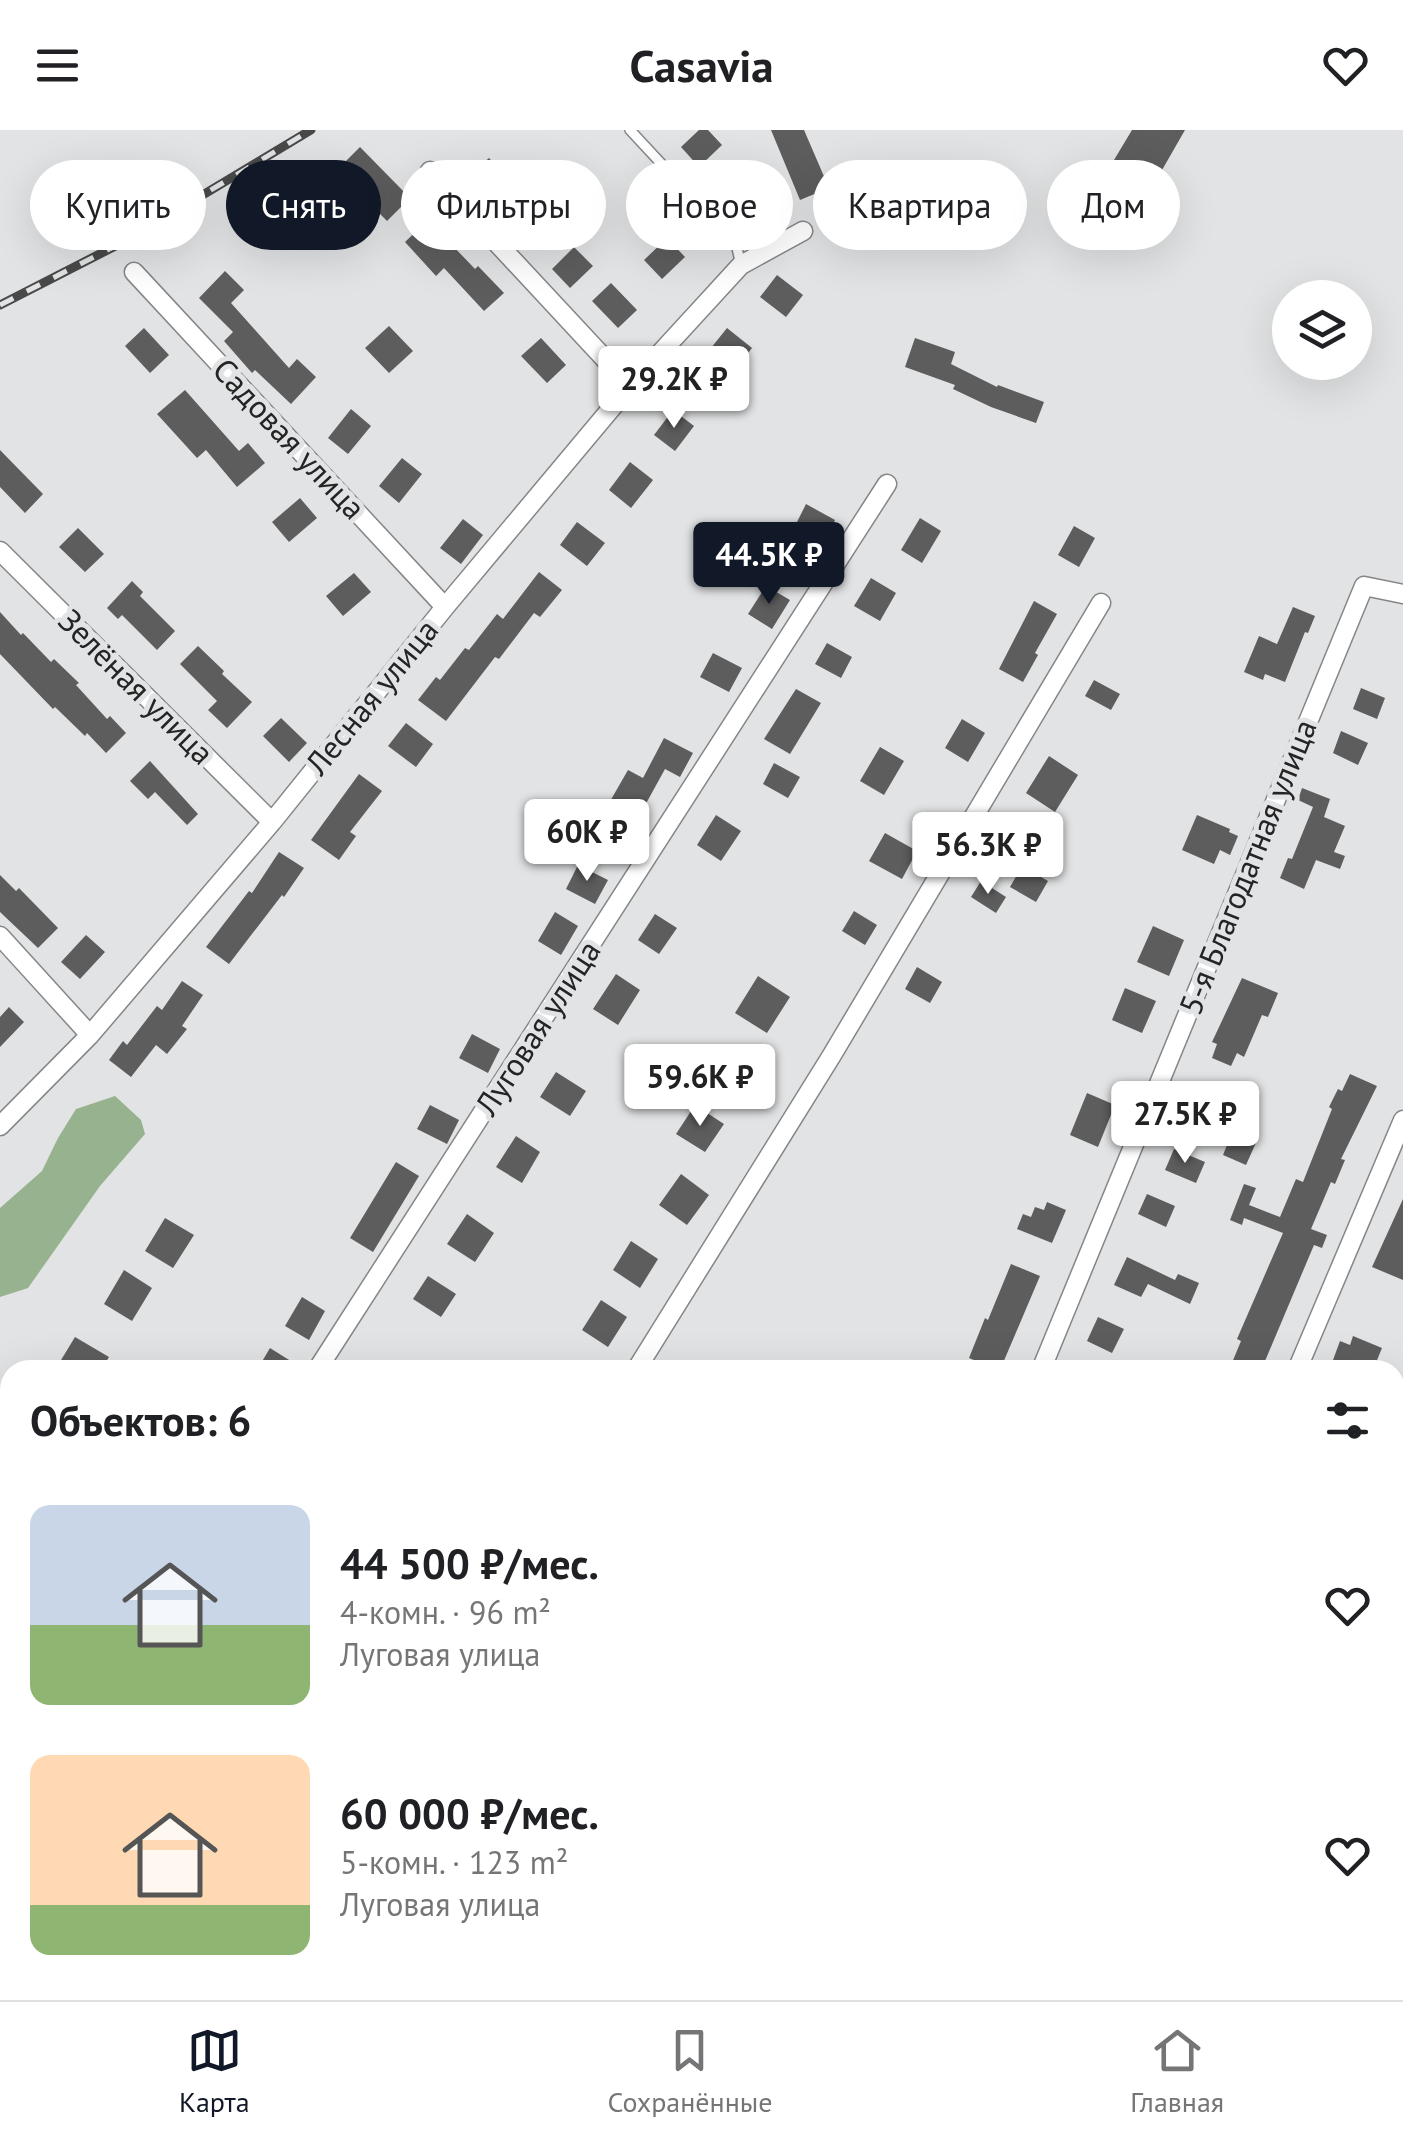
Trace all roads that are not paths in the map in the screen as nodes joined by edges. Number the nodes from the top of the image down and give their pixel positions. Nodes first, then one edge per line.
1 (630, 130) edge
2 (804, 230) dead end
3 (503, 250) edge
4 (742, 265) junction
5 (134, 272) dead end
6 (630, 386) junction
7 (887, 484) dead end
8 (0, 551) edge
9 (1403, 594) edge
10 (1101, 603) dead end
11 (445, 607) junction
12 (272, 822) junction
13 (0, 936) edge
14 (90, 1036) junction
15 (1403, 1120) edge
16 (0, 1126) edge
17 (323, 1360) edge
18 (642, 1360) edge
19 (1045, 1360) edge
20 (1300, 1360) edge

1 - 4 lane
2 - 4 street, Лесная улица
3 - 6 street
4 - 6 street, Лесная улица
5 - 11 street, Садовая улица
6 - 11 street, Лесная улица
7 - 17 street, Луговая улица
8 - 12 street, Зелёная улица
9 - 19 street, 5-я Благодатная улица
10 - 18 street
11 - 12 street, Лесная улица
12 - 14 street, Лесная улица
13 - 14 street
14 - 16 street, Лесная улица
15 - 20 street

